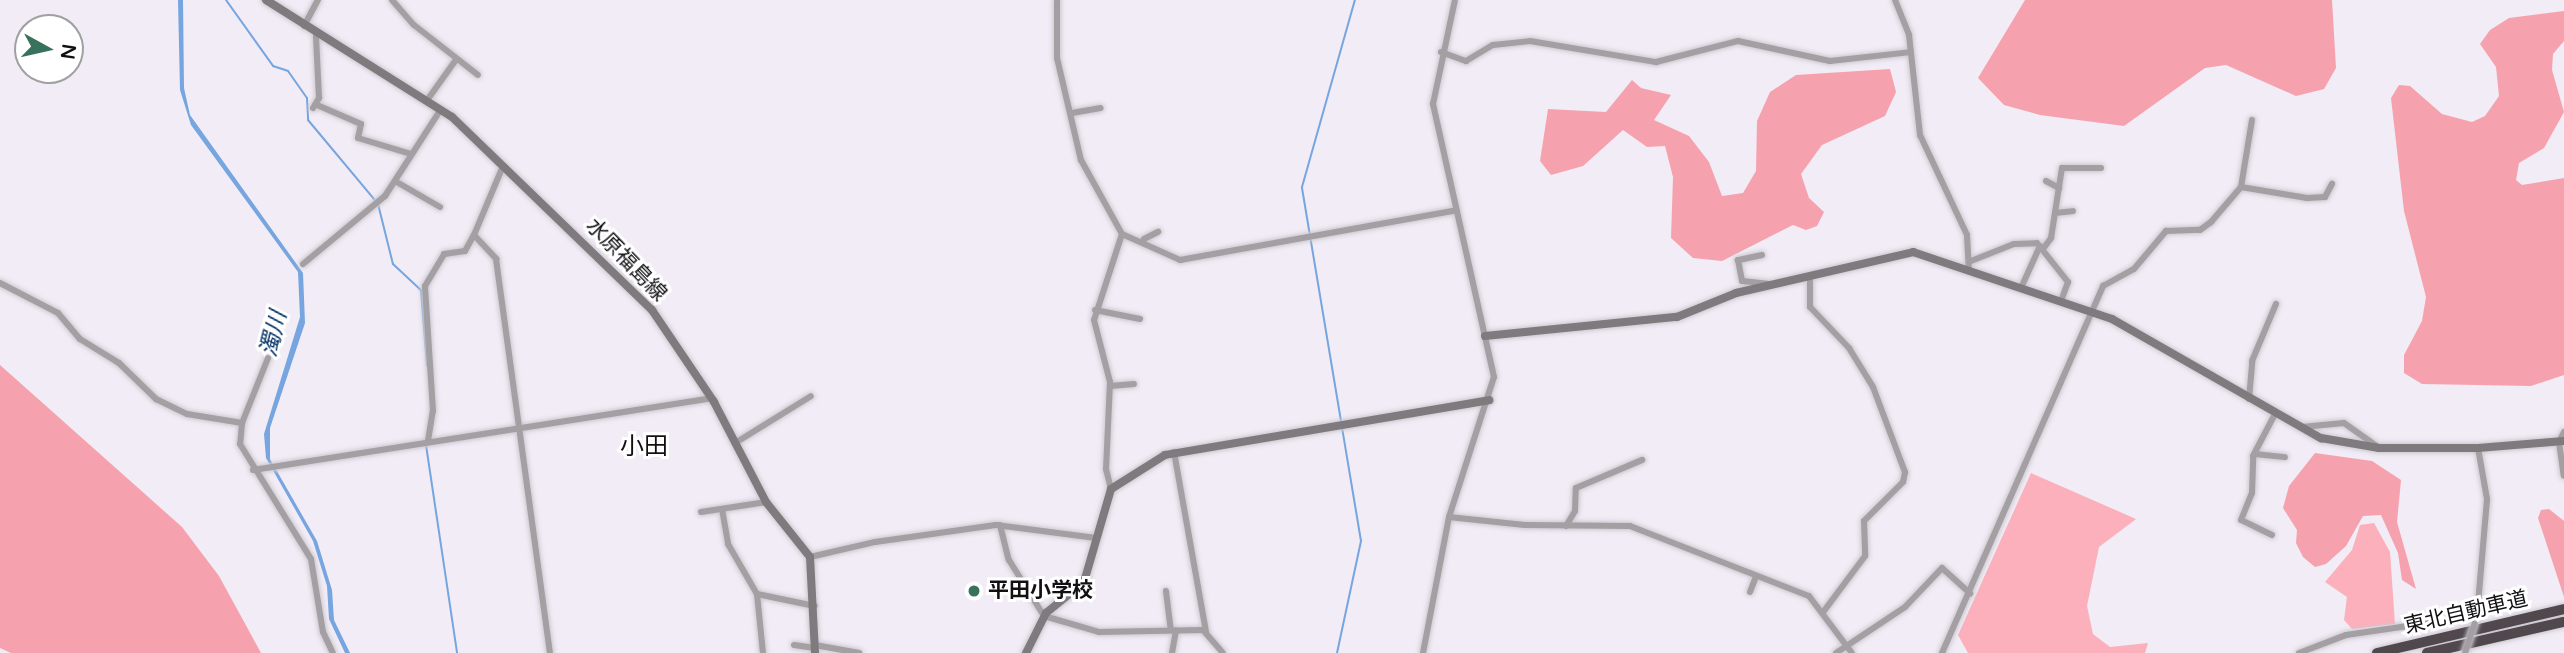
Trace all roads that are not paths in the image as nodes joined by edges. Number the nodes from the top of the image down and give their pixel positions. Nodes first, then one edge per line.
1 (266, 0) edge
2 (317, 0) edge
3 (392, 0) edge
4 (1056, 0) edge
5 (1455, 0) edge
6 (1895, 0) edge
7 (303, 27) junction
8 (316, 36) junction
9 (1441, 52) junction
10 (1911, 52) junction
11 (455, 61) junction
12 (478, 75) dead end
13 (428, 99) junction
14 (441, 108) junction
15 (1101, 108) dead end
16 (1072, 113) junction
17 (2252, 120) dead end
18 (411, 155) junction
19 (503, 166) junction
20 (2101, 168) dead end
21 (395, 181) junction
22 (2046, 181) dead end
23 (2332, 184) dead end
24 (2241, 187) junction
25 (2059, 188) junction
26 (440, 207) dead end
27 (1457, 211) junction
28 (2073, 211) dead end
29 (2055, 213) junction
30 (1158, 232) dead end
31 (1122, 233) junction
32 (474, 235) junction
33 (1144, 239) junction
34 (2042, 248) junction
35 (1762, 255) dead end
36 (303, 264) dead end
37 (1970, 265) junction
38 (1810, 277) junction
39 (0, 283) edge
40 (1772, 284) junction
41 (2021, 288) junction
42 (2061, 301) junction
43 (2276, 304) dead end
44 (1095, 310) junction
45 (2093, 312) junction
46 (1140, 319) dead end
47 (1485, 336) junction
48 (268, 358) dead end
49 (1134, 384) dead end
50 (1110, 386) junction
51 (811, 396) dead end
52 (711, 398) junction
53 (2249, 399) junction
54 (1489, 400) junction
55 (2275, 414) junction
56 (242, 423) junction
57 (2297, 427) junction
58 (516, 428) junction
59 (2564, 432) edge
60 (428, 441) junction
61 (2561, 441) edge
62 (735, 443) junction
63 (2379, 448) junction
64 (2478, 448) junction
65 (1174, 452) junction
66 (2255, 454) junction
67 (2285, 457) dead end
68 (1642, 460) dead end
69 (253, 470) junction
70 (2564, 476) edge
71 (1111, 489) junction
72 (766, 502) junction
73 (722, 509) junction
74 (701, 512) dead end
75 (1449, 517) junction
76 (1000, 525) junction
77 (1566, 526) junction
78 (2272, 535) dead end
79 (1096, 538) junction
80 (810, 557) junction
81 (1756, 576) junction
82 (1166, 591) dead end
83 (1750, 592) dead end
84 (1970, 593) junction
85 (757, 594) junction
86 (815, 606) junction
87 (2564, 609) edge
88 (1824, 611) junction
89 (2477, 615) junction
90 (1044, 617) junction
91 (2564, 622) edge
92 (1174, 630) junction
93 (1206, 631) junction
94 (1847, 644) junction
95 (794, 645) dead end
96 (815, 649) edge
97 (333, 653) edge
98 (550, 653) edge
99 (763, 653) edge
100 (859, 653) edge
101 (1026, 653) edge
102 (1172, 653) edge
103 (1223, 653) edge
104 (1423, 653) edge
105 (1836, 653) edge
106 (1852, 653) edge
107 (1942, 653) edge
108 (2299, 653) edge
109 (2377, 653) edge
110 (2427, 653) edge
111 (2465, 653) edge

1 - 7 street, 水原福島線
2 - 7 street
3 - 11 street
4 - 16 street
5 - 9 street
6 - 10 street
7 - 8 street, 水原福島線
8 - 13 street, 水原福島線
8 - 18 street
9 - 10 street
9 - 27 street
10 - 37 street
11 - 12 street
11 - 13 street
13 - 14 street, 水原福島線
14 - 18 street
14 - 19 street, 水原福島線
15 - 16 street
16 - 31 street
17 - 24 street
18 - 21 street
19 - 32 street
19 - 52 street, 水原福島線
20 - 25 street
21 - 26 street
21 - 36 street
22 - 25 street
23 - 24 street
24 - 45 street
25 - 29 street
27 - 33 street
27 - 47 street
28 - 29 street
29 - 34 street
30 - 33 street
31 - 33 street
31 - 44 street
32 - 58 street
32 - 60 street
34 - 37 street
34 - 41 street
34 - 42 street
35 - 40 street
37 - 38 street
37 - 41 street
38 - 40 street
38 - 88 street
39 - 56 street
40 - 47 street
41 - 42 street
42 - 45 street
43 - 53 street
44 - 46 street
44 - 50 street
45 - 53 street
45 - 84 street
47 - 54 street
48 - 56 street
49 - 50 street
50 - 71 street
51 - 62 street
52 - 58 street
52 - 62 street, 水原福島線
53 - 55 street
54 - 65 street
54 - 75 street
55 - 57 street
55 - 66 street
56 - 69 street
57 - 63 street
57 - 63 street
58 - 60 street
58 - 98 street
59 - 61 street
60 - 69 street
61 - 64 street
61 - 70 street
62 - 72 street, 水原福島線
63 - 64 street
64 - 89 street
65 - 71 street
65 - 93 street
66 - 67 street
66 - 78 street
68 - 77 street
69 - 97 street
71 - 79 street
72 - 73 street
72 - 80 street, 水原福島線
73 - 74 street
73 - 85 street
75 - 77 street
75 - 104 street
76 - 79 street
76 - 80 street
76 - 90 street
77 - 81 street
79 - 90 street
80 - 86 street
81 - 83 street
81 - 88 street
82 - 92 street
84 - 94 street
84 - 107 street
85 - 86 street
85 - 99 street
86 - 96 street
87 - 109 highway, 東北自動車道
88 - 94 street
89 - 108 street
89 - 111 street, bridge
90 - 92 street
90 - 101 street
91 - 110 highway, 東北自動車道
92 - 93 street
92 - 102 street
93 - 103 street
94 - 105 street
94 - 106 street
95 - 96 street
96 - 100 street

